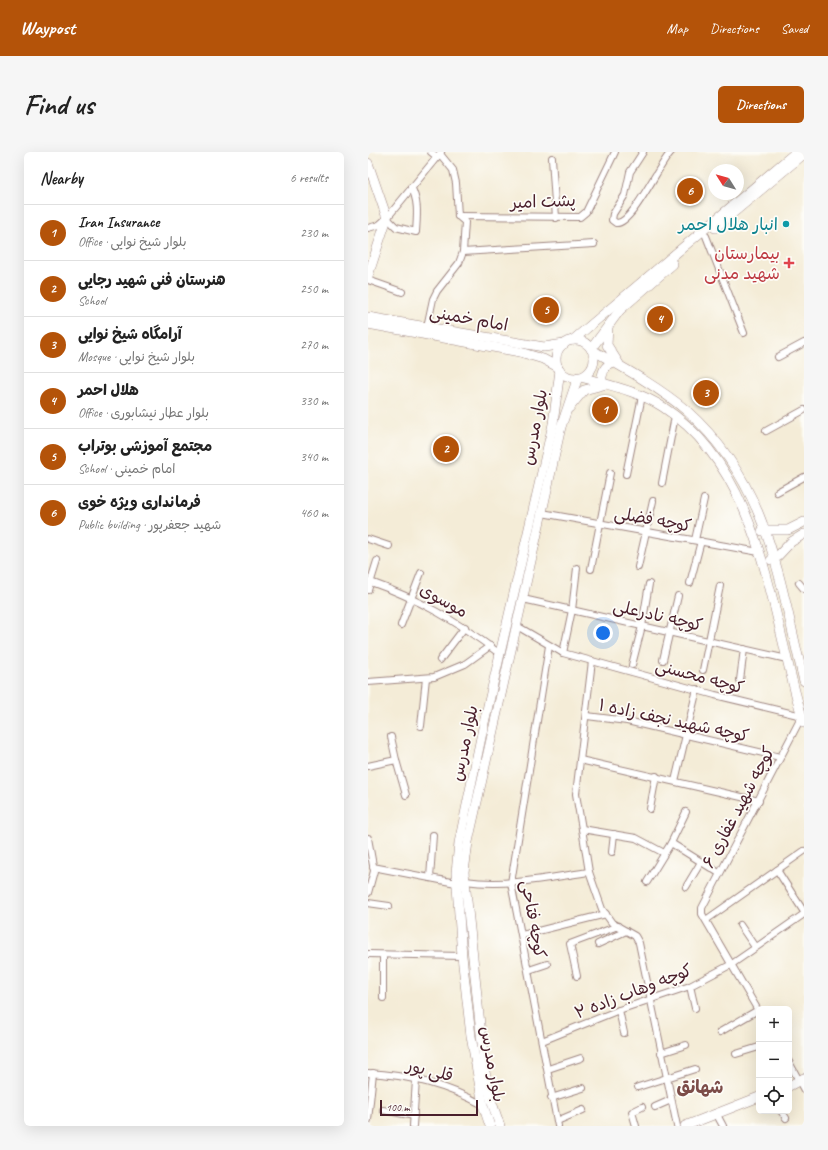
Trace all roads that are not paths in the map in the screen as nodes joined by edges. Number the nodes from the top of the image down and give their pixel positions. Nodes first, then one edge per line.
1 (431, 152) edge
2 (616, 152) edge
3 (643, 152) edge
4 (670, 152) edge
5 (796, 152) edge
6 (440, 154) edge
7 (804, 154) edge
8 (552, 158) dead end
9 (368, 163) edge
10 (763, 184) junction
11 (411, 187) junction
12 (458, 216) junction
13 (387, 218) junction
14 (556, 218) junction
15 (368, 228) edge
16 (706, 236) junction
17 (594, 244) dead end
18 (464, 252) junction
19 (368, 276) edge
20 (368, 280) edge
21 (402, 292) dead end
22 (368, 316) edge
23 (368, 324) edge
24 (608, 326) junction
25 (427, 328) junction
26 (744, 333) dead end
27 (569, 342) junction
28 (804, 343) edge
29 (544, 347) junction
30 (592, 350) junction
31 (778, 357) dead end
32 (543, 360) junction
33 (617, 364) junction
34 (559, 368) junction
35 (580, 377) junction
36 (604, 384) junction
37 (558, 394) junction
38 (642, 396) junction
39 (570, 397) junction
40 (804, 410) edge
41 (564, 416) junction
42 (675, 416) junction
43 (766, 430) dead end
44 (610, 473) dead end
45 (626, 474) dead end
46 (804, 477) edge
47 (662, 483) dead end
48 (777, 492) dead end
49 (704, 498) dead end
50 (653, 501) dead end
51 (542, 513) junction
52 (804, 522) edge
53 (598, 523) junction
54 (766, 530) junction
55 (645, 531) junction
56 (804, 534) edge
57 (754, 535) junction
58 (368, 539) edge
59 (698, 541) junction
60 (390, 546) dead end
61 (759, 552) junction
62 (775, 559) junction
63 (377, 562) dead end
64 (762, 562) junction
65 (638, 566) dead end
66 (577, 568) dead end
67 (591, 569) dead end
68 (421, 573) dead end
69 (370, 581) edge
70 (690, 583) dead end
71 (799, 583) dead end
72 (649, 584) dead end
73 (720, 586) dead end
74 (804, 589) edge
75 (368, 590) edge
76 (678, 596) dead end
77 (411, 597) junction
78 (523, 599) junction
79 (572, 610) junction
80 (401, 625) dead end
81 (517, 626) junction
82 (642, 626) junction
83 (465, 627) junction
84 (669, 632) junction
85 (708, 641) junction
86 (490, 646) junction
87 (549, 646) junction
88 (744, 649) junction
89 (563, 653) junction
90 (500, 654) junction
91 (786, 659) junction
92 (440, 660) dead end
93 (663, 660) dead end
94 (592, 661) junction
95 (632, 665) dead end
96 (703, 670) dead end
97 (426, 678) junction
98 (740, 680) dead end
99 (804, 681) edge
100 (368, 682) edge
101 (696, 689) junction
102 (587, 716) junction
103 (803, 720) edge
104 (421, 726) dead end
105 (686, 734) junction
106 (391, 737) dead end
107 (780, 757) junction
108 (396, 760) junction
109 (580, 760) junction
110 (368, 766) edge
111 (656, 776) junction
112 (676, 780) junction
113 (406, 795) dead end
114 (759, 801) junction
115 (650, 809) dead end
116 (686, 812) dead end
117 (582, 829) junction
118 (614, 834) junction
119 (433, 835) dead end
120 (368, 838) edge
121 (671, 843) junction
122 (804, 851) edge
123 (612, 852) dead end
124 (664, 853) junction
125 (370, 858) edge
126 (701, 862) junction
127 (373, 867) junction
128 (777, 870) junction
129 (589, 872) junction
130 (719, 873) junction
131 (430, 878) junction
132 (461, 882) junction
133 (647, 882) dead end
134 (511, 883) junction
135 (686, 888) dead end
136 (368, 893) edge
137 (368, 903) edge
138 (389, 906) dead end
139 (804, 913) edge
140 (606, 914) junction
141 (706, 920) junction
142 (740, 924) dead end
143 (618, 926) junction
144 (626, 931) junction
145 (522, 935) junction
146 (598, 944) dead end
147 (755, 947) junction
148 (368, 954) edge
149 (383, 955) junction
150 (462, 956) junction
151 (547, 964) dead end
152 (732, 964) junction
153 (529, 970) junction
154 (577, 976) dead end
155 (690, 986) junction
156 (383, 998) dead end
157 (650, 1000) junction
158 (756, 1007) edge
159 (695, 1008) dead end
160 (619, 1010) junction
161 (756, 1012) edge
162 (720, 1032) dead end
163 (624, 1033) dead end
164 (542, 1041) junction
165 (686, 1045) dead end
166 (756, 1048) edge
167 (661, 1053) junction
168 (736, 1054) dead end
169 (581, 1058) dead end
170 (792, 1067) edge
171 (548, 1069) junction
172 (695, 1069) dead end
173 (371, 1073) edge
174 (666, 1079) junction
175 (416, 1080) junction
176 (802, 1083) edge
177 (792, 1085) edge
178 (638, 1087) dead end
179 (583, 1088) dead end
180 (551, 1098) junction
181 (756, 1098) edge
182 (671, 1100) junction
183 (482, 1105) junction
184 (642, 1107) dead end
185 (655, 1107) dead end
186 (383, 1110) dead end
187 (583, 1110) dead end
188 (716, 1113) junction
189 (783, 1114) edge
190 (414, 1116) junction
191 (786, 1118) dead end
192 (368, 1120) edge
193 (558, 1123) edge
194 (413, 1126) edge
195 (490, 1126) edge
196 (500, 1126) edge
197 (636, 1126) edge
198 (677, 1126) edge
199 (685, 1126) edge
200 (722, 1126) edge

1 - 6 street
2 - 14 street, پشت امیر
3 - 4 street
5 - 10 main road
6 - 11 street
6 - 12 street
7 - 10 main road
8 - 14 street
9 - 13 main road
10 - 16 main road
10 - 27 main road
11 - 13 street
11 - 13 street
12 - 14 street, پشت امیر
12 - 18 street
13 - 15 street
13 - 19 main road
16 - 24 main road
16 - 26 street
17 - 18 street
18 - 25 street
20 - 21 street
22 - 25 main road, امام خمینی
23 - 32 main road, امام خمینی
24 - 30 main road
24 - 33 main road
25 - 29 main road, امام خمینی
27 - 29 main road, امام خمینی
27 - 30 main road
27 - 34 main road
28 - 31 street
29 - 32 main road
30 - 33 main road
30 - 35 main road
32 - 34 main road, امام خمینی
33 - 36 main road
33 - 54 main road
34 - 35 main road
34 - 37 main road, بلوار مدرس
35 - 36 main road
35 - 39 main road, بلوار مدرس
36 - 38 main road
36 - 41 main road
37 - 39 main road
37 - 90 main road, بلوار مدرس
38 - 42 main road
38 - 45 street
39 - 41 main road, بلوار مدرس
40 - 43 street
41 - 51 main road, بلوار مدرس
42 - 47 street
42 - 57 main road
44 - 53 street
46 - 48 street
49 - 59 street
50 - 55 street
51 - 53 street, کوچه فضلی
51 - 78 main road, بلوار مدرس
52 - 54 main road
53 - 55 street, کوچه فضلی
53 - 67 street
54 - 57 main road
54 - 62 main road
55 - 59 street, کوچه فضلی
55 - 65 street
56 - 62 main road
57 - 61 main road
58 - 60 street
59 - 61 street, کوچه فضلی
59 - 70 street
61 - 64 main road
62 - 64 main road
62 - 99 main road
63 - 69 street
64 - 91 main road
66 - 79 street
68 - 77 street
69 - 75 street
69 - 77 street, موسوی
71 - 74 street
72 - 82 street
73 - 85 street
76 - 84 street
77 - 80 street
77 - 83 street, موسوی
78 - 79 street, کوچه نادرعلی
78 - 81 main road, بلوار مدرس
79 - 82 street, کوچه نادرعلی
79 - 89 street
81 - 87 street, کوچه محسنی
81 - 132 main road, بلوار مدرس
82 - 84 street, کوچه نادرعلی
82 - 95 street
83 - 86 street, موسوی
83 - 92 street
84 - 85 street, کوچه نادرعلی
84 - 93 street
85 - 88 street, کوچه نادرعلی
85 - 96 street
86 - 90 street, موسوی
86 - 97 street
87 - 89 street, کوچه محسنی
87 - 134 street, کوچه فتاحی
88 - 91 street, کوچه نادرعلی
88 - 98 street
89 - 94 street, کوچه محسنی
90 - 132 main road, بلوار مدرس
91 - 103 main road
94 - 101 street, کوچه محسنی
94 - 102 street
97 - 100 street
97 - 104 street
101 - 103 street, کوچه محسنی
101 - 105 street
102 - 105 street, کوچه شهید نجف زاده ۱
102 - 109 street
103 - 107 street, کوچه شهید غفاری ۶
105 - 107 street, کوچه شهید نجف زاده ۱
105 - 112 street
106 - 108 street
107 - 114 street, کوچه شهید غفاری ۶
108 - 110 street
108 - 113 street
109 - 111 street
109 - 117 street
111 - 112 street
111 - 115 street
112 - 114 street
114 - 130 street, کوچه شهید غفاری ۶
116 - 121 street
117 - 118 street
117 - 129 street
118 - 123 street
118 - 124 street
119 - 131 street
120 - 125 street
121 - 124 street
121 - 126 street
122 - 128 street
124 - 133 street
125 - 127 street
126 - 130 street
126 - 135 street
127 - 131 street
127 - 136 street
128 - 139 street
128 - 141 street
129 - 134 street
129 - 140 street
130 - 141 street, کوچه شهید غفاری ۶
131 - 132 street
132 - 134 street
132 - 150 main road, بلوار مدرس
132 - 196 main road, بلوار مدرس
134 - 145 street, کوچه فتاحی
137 - 138 street
139 - 147 street, کوچه وهاب زاده ۲
140 - 143 street
140 - 145 street
141 - 152 street
142 - 147 street
143 - 144 street
143 - 154 street
144 - 146 street
144 - 157 street
145 - 153 street, کوچه فتاحی
147 - 152 street, کوچه وهاب زاده ۲
148 - 149 street
149 - 150 street
149 - 156 street
150 - 183 main road, بلوار مدرس
151 - 153 street
152 - 155 street, کوچه وهاب زاده ۲
152 - 158 street
153 - 164 street, کوچه فتاحی
155 - 157 street, کوچه وهاب زاده ۲
155 - 159 street
157 - 160 street, کوچه وهاب زاده ۲
157 - 167 street
160 - 163 street
160 - 164 street, کوچه وهاب زاده ۲
161 - 162 street
164 - 171 street, کوچه فتاحی
165 - 167 street
166 - 168 street
167 - 174 street
169 - 171 street
170 - 176 street
171 - 180 street, کوچه فتاحی
172 - 174 street
173 - 175 street, قلی پور
173 - 192 street
174 - 178 street
174 - 182 street
175 - 183 street, قلی پور
175 - 190 street
176 - 177 main road
179 - 180 street
180 - 193 street, کوچه فتاحی
181 - 188 main road
182 - 185 street
182 - 198 street
183 - 195 main road, بلوار مدرس
184 - 197 street
186 - 190 street
187 - 193 street
188 - 199 main road
188 - 200 street
189 - 191 street
190 - 194 street

